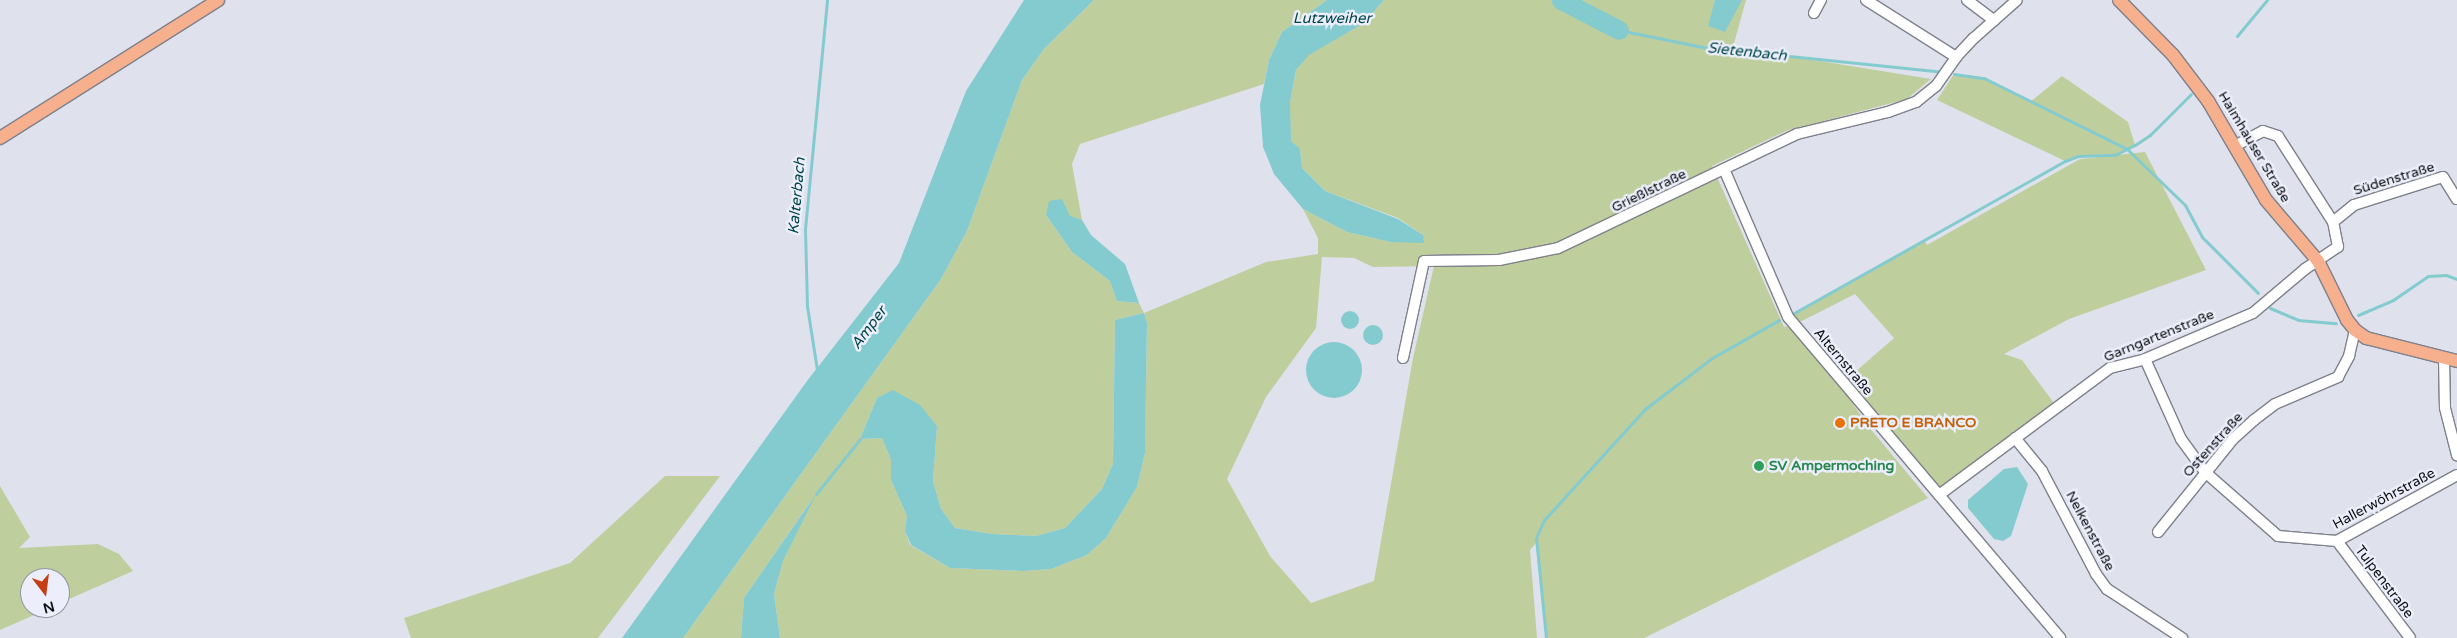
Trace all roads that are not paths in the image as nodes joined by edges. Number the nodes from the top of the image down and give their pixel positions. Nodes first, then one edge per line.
1 (218, 0) edge
2 (1820, 0) edge
3 (1866, 0) edge
4 (1967, 0) edge
5 (2017, 0) edge
6 (2119, 0) edge
7 (1814, 13) dead end
8 (1994, 20) junction
9 (1956, 57) junction
10 (0, 138) edge
11 (2235, 146) junction
12 (1724, 169) junction
13 (2457, 199) edge
14 (2333, 222) junction
15 (2318, 262) junction
16 (2355, 330) junction
17 (1404, 358) dead end
18 (2145, 359) junction
19 (2451, 359) edge
20 (2015, 438) junction
21 (2457, 456) edge
22 (2205, 472) junction
23 (2457, 475) edge
24 (1939, 495) junction
25 (2158, 532) dead end
26 (2337, 541) junction
27 (2060, 638) edge
28 (2182, 638) edge
29 (2410, 638) edge

1 - 10 main road
2 - 7 street
3 - 9 street
4 - 8 street
5 - 8 street, Grießlstraße
6 - 11 main road, Haimhauser Straße
8 - 9 street, Grießlstraße
9 - 12 street, Grießlstraße
11 - 14 street
11 - 15 main road, Haimhauser Straße
12 - 17 street, Grießlstraße
12 - 24 street, Alternstraße
13 - 14 street, Südenstraße
14 - 15 street, Garngartenstraße
15 - 16 main road, Haimhauser Straße
15 - 18 street, Garngartenstraße
16 - 19 main road
16 - 22 street, Ostenstraße
18 - 20 street, Garngartenstraße
18 - 22 street, Hallerwöhrstraße
19 - 21 street
20 - 24 street, Garngartenstraße
20 - 28 street, Nelkenstraße
22 - 25 street, Ostenstraße
22 - 26 street, Hallerwöhrstraße
23 - 26 street, Hallerwöhrstraße
24 - 27 street, Alternstraße
26 - 29 street, Tulpenstraße

